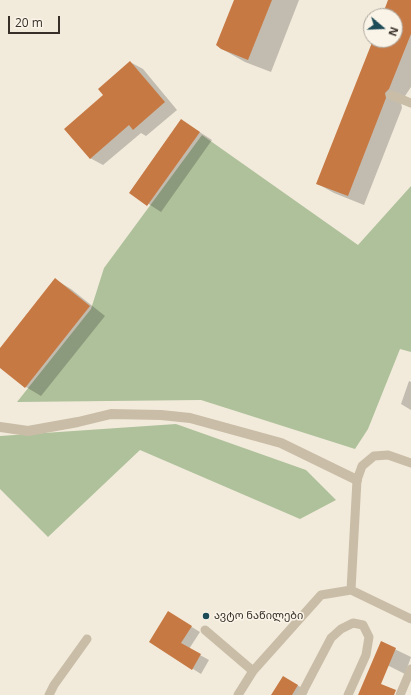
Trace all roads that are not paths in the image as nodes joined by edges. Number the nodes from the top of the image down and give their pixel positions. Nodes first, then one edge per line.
1 (391, 95) dead end
2 (411, 103) edge
3 (0, 427) edge
4 (411, 463) edge
5 (358, 480) junction
6 (351, 590) junction
7 (411, 620) edge
8 (206, 630) dead end
9 (87, 639) dead end
10 (411, 669) edge
11 (253, 671) junction
12 (49, 695) edge
13 (238, 695) edge
14 (301, 695) edge
15 (348, 695) edge
16 (400, 695) edge

1 - 2 lane
3 - 5 street
4 - 5 lane
5 - 6 lane
6 - 7 lane
6 - 11 lane
8 - 11 lane
9 - 12 lane
10 - 16 lane
11 - 13 lane
14 - 15 lane

